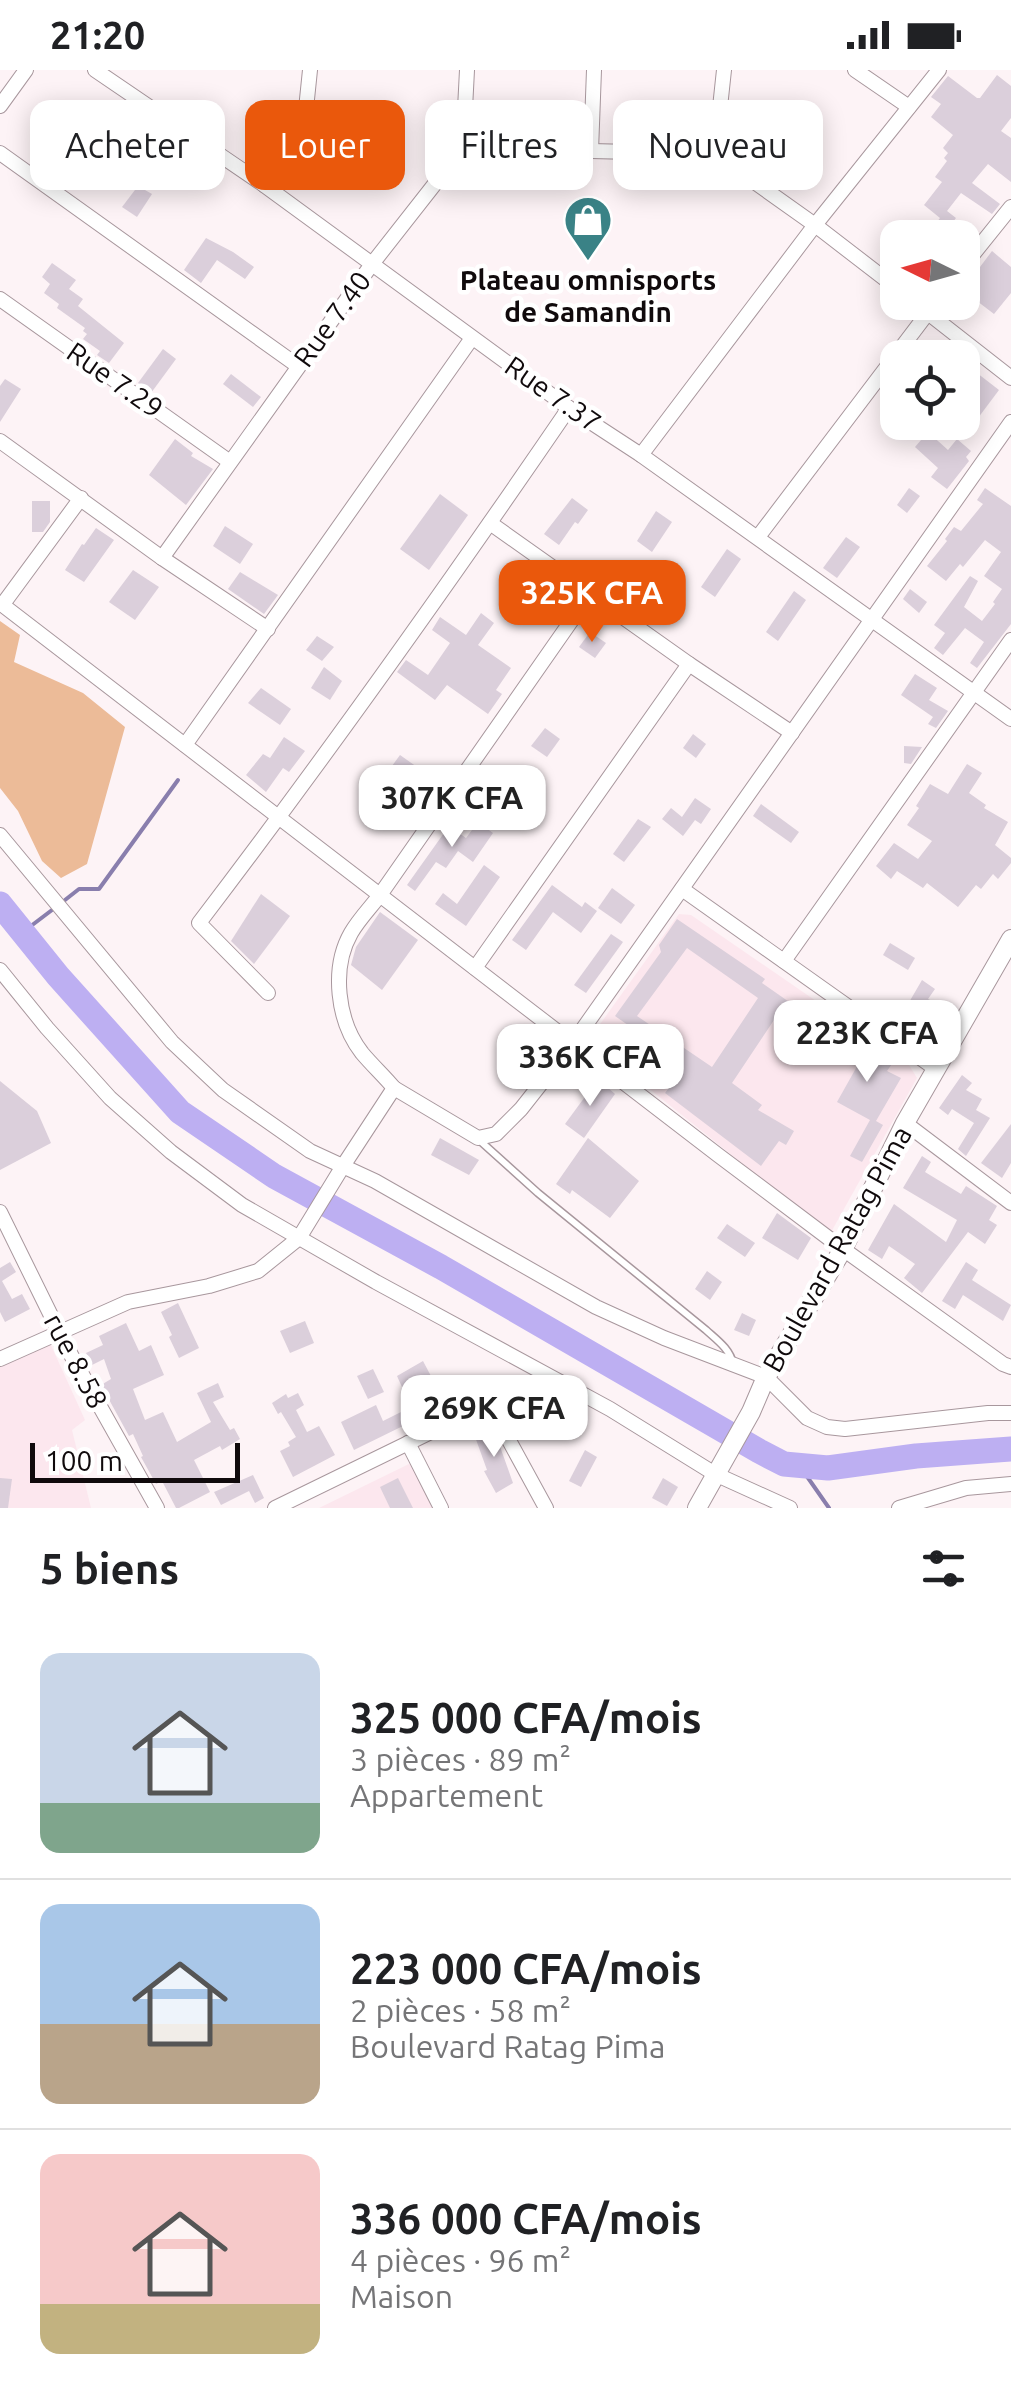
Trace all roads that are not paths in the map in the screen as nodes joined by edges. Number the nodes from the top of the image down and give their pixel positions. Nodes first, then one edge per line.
1 (26, 70) edge
2 (95, 70) edge
3 (310, 70) edge
4 (467, 70) edge
5 (594, 70) edge
6 (724, 70) edge
7 (855, 70) edge
8 (939, 70) edge
9 (120, 78) edge
10 (307, 100) edge
11 (465, 100) edge
12 (593, 100) edge
13 (721, 100) edge
14 (0, 106) edge
15 (909, 108) junction
16 (0, 153) edge
17 (245, 171) edge
18 (271, 190) edge
19 (430, 190) edge
20 (766, 190) edge
21 (1008, 215) edge
22 (815, 225) junction
23 (980, 247) edge
24 (372, 264) junction
25 (880, 276) edge
26 (0, 299) edge
27 (923, 320) edge
28 (946, 320) edge
29 (472, 338) junction
30 (298, 366) junction
31 (1011, 378) edge
32 (570, 408) junction
33 (1011, 422) edge
34 (0, 440) edge
35 (642, 454) junction
36 (230, 462) junction
37 (81, 498) junction
38 (490, 523) junction
39 (758, 537) junction
40 (162, 558) junction
41 (590, 594) junction
42 (1, 604) edge
43 (872, 619) junction
44 (268, 629) junction
45 (1011, 640) edge
46 (689, 664) junction
47 (974, 692) junction
48 (1011, 719) edge
49 (792, 733) junction
50 (185, 745) junction
51 (280, 817) junction
52 (0, 835) edge
53 (682, 889) junction
54 (380, 895) junction
55 (1011, 940) edge
56 (784, 962) junction
57 (476, 968) junction
58 (0, 970) edge
59 (268, 994) dead end
60 (573, 1044) junction
61 (936, 1069) junction
62 (394, 1088) junction
63 (905, 1123) junction
64 (478, 1138) junction
65 (343, 1166) junction
66 (1011, 1178) edge
67 (1006, 1198) edge
68 (0, 1212) edge
69 (299, 1238) junction
70 (842, 1249) junction
71 (59, 1332) junction
72 (0, 1359) edge
73 (733, 1364) junction
74 (1011, 1366) edge
75 (766, 1377) junction
76 (1011, 1413) edge
77 (408, 1443) junction
78 (715, 1474) junction
79 (1011, 1484) edge
80 (157, 1508) edge
81 (274, 1508) edge
82 (441, 1508) edge
83 (546, 1508) edge
84 (696, 1508) edge
85 (790, 1508) edge
86 (900, 1508) edge

1 - 14 street
2 - 9 street, Rue 7.37
3 - 10 street
4 - 11 street
5 - 12 street
6 - 13 street
7 - 15 street
8 - 15 street
9 - 17 street, Rue 7.37
15 - 22 street
16 - 30 street
18 - 24 street, Rue 7.37
19 - 24 street, Rue 7.40
20 - 22 street
21 - 23 street
22 - 25 street
22 - 35 street
24 - 29 street, Rue 7.37
24 - 30 street, Rue 7.40
26 - 36 street, Rue 7.29
27 - 39 street
28 - 31 street
29 - 32 street, Rue 7.37
29 - 44 street
30 - 36 street, Rue 7.40
32 - 35 street, Rue 7.37
32 - 38 street
33 - 43 street
34 - 37 street
35 - 39 street, Rue 7.37
36 - 40 street, Rue 7.40
37 - 40 street
37 - 42 street
38 - 41 street
38 - 51 street
39 - 43 street, Rue 7.37
40 - 44 street
41 - 46 street
41 - 54 street
42 - 50 street
43 - 47 street, Rue 7.37
43 - 49 street
44 - 50 street
45 - 47 street
46 - 49 street
46 - 57 street
47 - 48 street, Rue 7.37
47 - 56 street
49 - 53 street
50 - 51 street
51 - 54 street
51 - 59 street
52 - 65 street
53 - 56 street
53 - 60 street
54 - 57 street
54 - 62 street
55 - 61 street, Boulevard Ratag Pima
56 - 61 street
57 - 60 street
58 - 69 street
60 - 64 street
60 - 70 street
61 - 63 street, Boulevard Ratag Pima
62 - 64 street
62 - 65 street
63 - 67 street
63 - 70 street, Boulevard Ratag Pima
64 - 73 lane
65 - 69 street
65 - 73 street
66 - 67 street
68 - 71 street, rue 8.58
69 - 71 street
69 - 78 street
70 - 74 street
70 - 75 street, Boulevard Ratag Pima
71 - 72 street
71 - 80 street, rue 8.58
73 - 75 street
75 - 76 street
75 - 78 street, Boulevard Ratag Pima
77 - 81 street
77 - 82 street
77 - 83 street
78 - 84 street, Boulevard Ratag Pima
78 - 85 street
79 - 86 street

